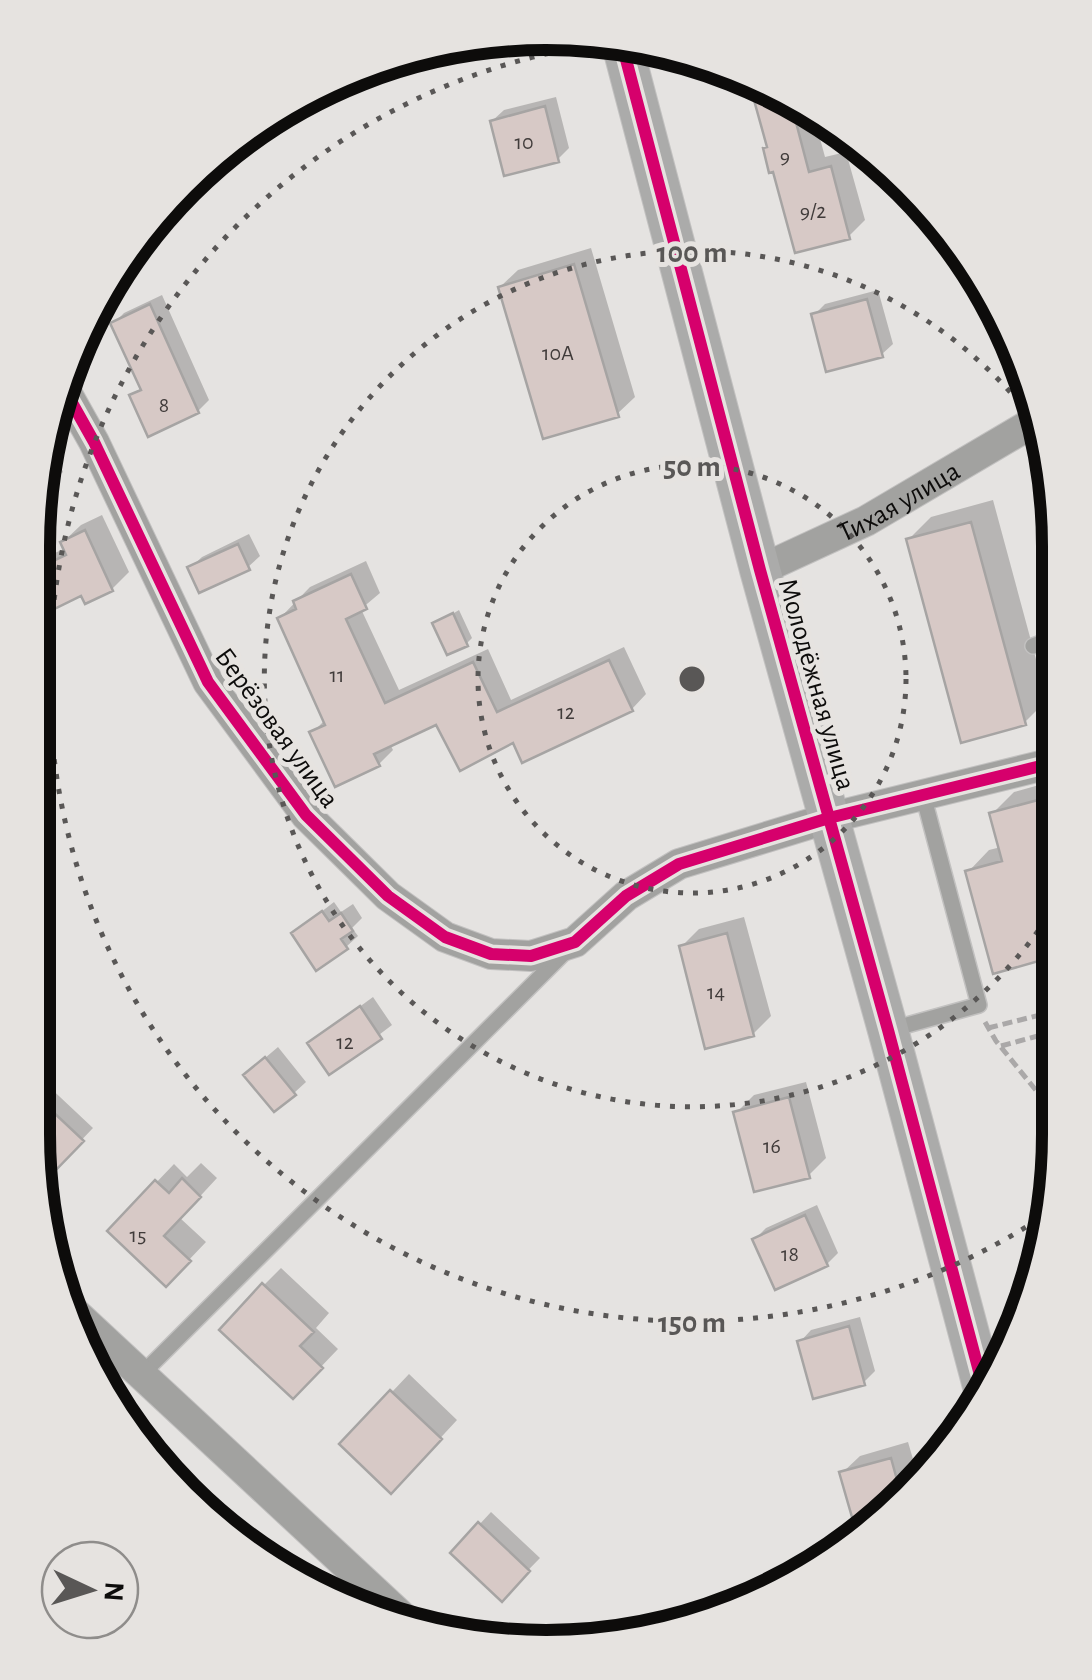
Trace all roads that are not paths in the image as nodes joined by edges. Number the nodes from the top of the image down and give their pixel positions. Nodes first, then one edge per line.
1 (624, 56) edge
2 (72, 402) edge
3 (1027, 427) edge
4 (760, 570) junction
5 (1042, 642) edge
6 (1033, 646) dead end
7 (1042, 766) edge
8 (922, 795) junction
9 (829, 818) junction
10 (575, 942) junction
11 (888, 1030) junction
12 (88, 1325) edge
13 (141, 1375) junction
14 (980, 1375) edge
15 (389, 1605) edge

1 - 4 street, Молодёжная улица
2 - 10 street, Берёзовая улица
3 - 4 street, Тихая улица
4 - 9 street, Молодёжная улица
5 - 6 lane
7 - 8 street
8 - 9 street
8 - 11 lane
9 - 10 street
9 - 11 street, Молодёжная улица
10 - 13 lane
11 - 14 street, Молодёжная улица
12 - 13 street
13 - 15 street

